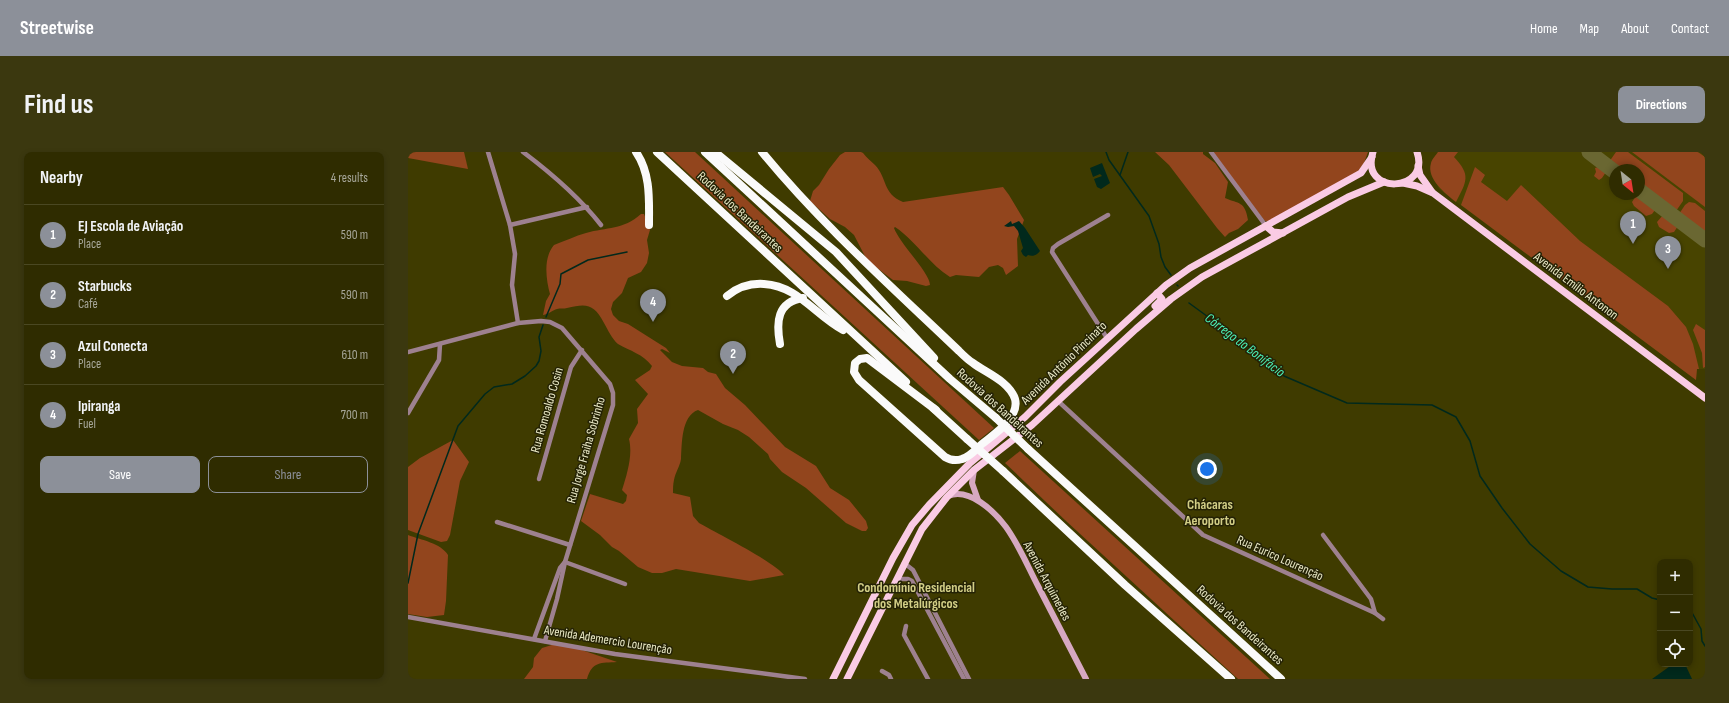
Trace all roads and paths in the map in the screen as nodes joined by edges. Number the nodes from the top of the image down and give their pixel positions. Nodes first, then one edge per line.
1 (488, 152) edge
2 (523, 152) edge
3 (636, 152) edge
4 (657, 152) edge
5 (705, 152) edge
6 (715, 152) edge
7 (762, 152) edge
8 (1210, 152) edge
9 (1416, 152) edge
10 (1422, 152) edge
11 (1372, 155) edge
12 (1418, 163) junction
13 (1384, 182) junction
14 (1402, 183) junction
15 (1433, 193) junction
16 (587, 207) junction
17 (1108, 215) dead end
18 (510, 225) junction
19 (601, 225) dead end
20 (649, 226) dead end
21 (1266, 226) junction
22 (1283, 233) junction
23 (1157, 293) junction
24 (727, 296) dead end
25 (803, 298) junction
26 (518, 323) junction
27 (1136, 329) junction
28 (1107, 338) junction
29 (860, 339) junction
30 (1123, 340) junction
31 (440, 344) junction
32 (780, 344) dead end
33 (582, 350) junction
34 (408, 352) edge
35 (950, 379) junction
36 (1705, 398) edge
37 (1058, 401) junction
38 (936, 410) junction
39 (408, 413) edge
40 (974, 470) junction
41 (539, 478) dead end
42 (947, 497) junction
43 (978, 500) junction
44 (497, 522) dead end
45 (1323, 535) dead end
46 (570, 545) junction
47 (565, 562) junction
48 (904, 563) junction
49 (886, 572) junction
50 (896, 579) junction
51 (625, 584) dead end
52 (1375, 613) junction
53 (408, 617) edge
54 (1383, 619) dead end
55 (906, 626) dead end
56 (534, 639) junction
57 (545, 641) junction
58 (882, 671) dead end
59 (805, 679) edge
60 (833, 679) edge
61 (847, 679) edge
62 (891, 679) edge
63 (928, 679) edge
64 (964, 679) edge
65 (969, 679) edge
66 (1086, 679) edge
67 (1231, 679) edge
68 (1281, 679) edge

1 - 18 street
2 - 16 street
3 - 20 highway
4 - 29 highway, Rodovia dos Bandeirantes
5 - 35 highway, Rodovia dos Bandeirantes
6 - 35 highway
7 - 38 highway
8 - 21 street
9 - 12 main road
10 - 12 main road
11 - 13 main road, Avenida Antônio Pincinato
11 - 21 main road, Avenida Antônio Pincinato
12 - 14 main road
12 - 15 main road
13 - 14 main road, Avenida Antônio Pincinato
13 - 22 main road, Avenida Antônio Pincinato
14 - 15 main road, Avenida Antônio Pincinato
15 - 36 main road, Avenida Emílio Antonon
16 - 18 street
16 - 19 street
17 - 28 street
18 - 26 street
21 - 22 main road
21 - 23 main road, Avenida Antônio Pincinato
22 - 27 main road, Avenida Antônio Pincinato
23 - 27 main road
23 - 28 main road, Avenida Antônio Pincinato
24 - 25 highway
25 - 29 highway
25 - 32 highway
26 - 31 street, Rua Jorge Fraiha Sobrinho
26 - 33 street, Rua Jorge Fraiha Sobrinho
27 - 30 main road, Avenida Antônio Pincinato
28 - 30 main road
28 - 49 main road, Avenida Antônio Pincinato
29 - 38 highway, Rodovia dos Bandeirantes
30 - 37 main road, Avenida Antônio Pincinato
31 - 34 street, Rua Jorge Fraiha Sobrinho
31 - 39 street
33 - 41 street, Rua Romoaldo Cosin
33 - 46 street, Rua Jorge Fraiha Sobrinho
35 - 68 highway, Rodovia dos Bandeirantes, bridge
37 - 40 main road, Avenida Antônio Pincinato
37 - 52 street, Rua Eurico Lourenção
38 - 67 highway, Rodovia dos Bandeirantes, bridge
40 - 42 main road, Avenida Antônio Pincinato
40 - 43 main road
42 - 43 main road, Avenida Arquimedes
42 - 48 main road, Avenida Antônio Pincinato
43 - 66 main road, Avenida Arquimedes
44 - 46 street
45 - 52 street, Rua Eurico Lourenção
46 - 47 street, Rua Jorge Fraiha Sobrinho
47 - 51 street
47 - 56 street
47 - 57 street
48 - 49 main road
48 - 50 main road, Avenida Antônio Pincinato
48 - 65 street
49 - 60 main road, Avenida Antônio Pincinato
50 - 61 main road, Avenida Antônio Pincinato
50 - 64 street
52 - 54 street, Rua Eurico Lourenção
53 - 56 street, Avenida Ademercio Lourenção
55 - 63 street
56 - 57 street, Avenida Ademercio Lourenção
57 - 59 street, Avenida Ademercio Lourenção
58 - 62 street

